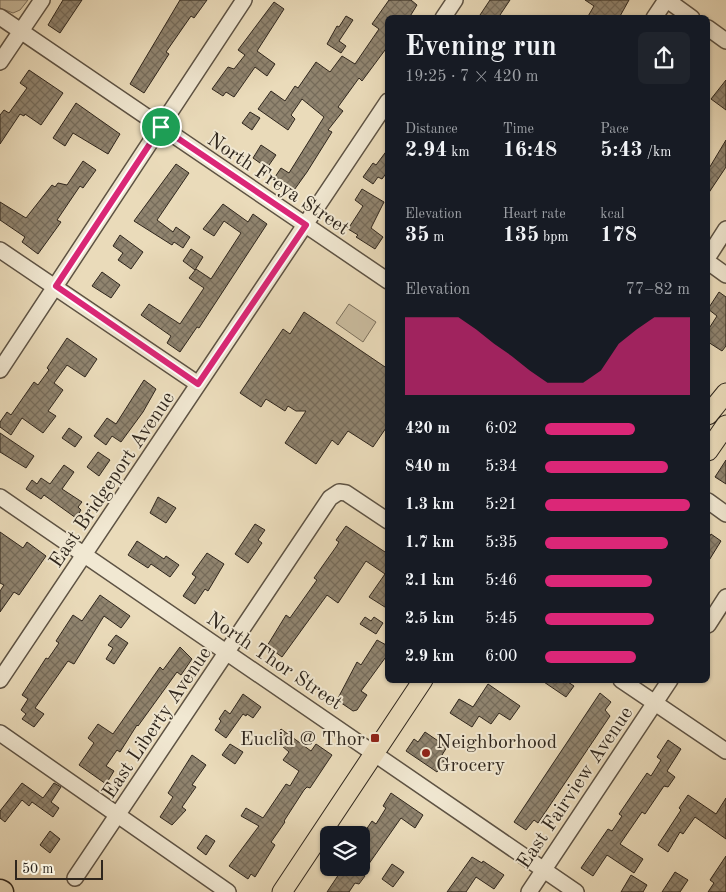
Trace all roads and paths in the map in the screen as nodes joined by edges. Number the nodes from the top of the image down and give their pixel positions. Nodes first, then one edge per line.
1 (42, 0) edge
2 (244, 0) edge
3 (455, 0) edge
4 (666, 0) edge
5 (445, 15) edge
6 (656, 15) edge
7 (688, 15) edge
8 (0, 18) edge
9 (710, 29) edge
10 (21, 32) junction
11 (726, 41) edge
12 (0, 62) edge
13 (385, 106) edge
14 (161, 127) junction
15 (306, 225) junction
16 (726, 229) edge
17 (0, 250) edge
18 (710, 254) edge
19 (710, 263) edge
20 (726, 275) edge
21 (385, 279) edge
22 (56, 286) junction
23 (0, 370) edge
24 (198, 384) junction
25 (726, 393) edge
26 (710, 413) edge
27 (726, 424) edge
28 (710, 448) edge
29 (0, 496) edge
30 (710, 502) edge
31 (726, 514) edge
32 (385, 519) edge
33 (84, 554) junction
34 (726, 597) edge
35 (710, 622) edge
36 (227, 652) junction
37 (0, 680) edge
38 (421, 683) edge
39 (626, 683) edge
40 (668, 683) edge
41 (655, 702) junction
42 (0, 733) edge
43 (726, 750) edge
44 (374, 752) junction
45 (117, 815) junction
46 (543, 870) junction
47 (75, 878) dead end
48 (228, 892) edge
49 (282, 892) edge
50 (529, 892) edge
51 (576, 892) edge

1 - 10 street
2 - 14 street
3 - 5 street
4 - 6 street
4 - 7 street
8 - 10 street, North Freya Street
9 - 11 street
10 - 12 street
10 - 14 street, North Freya Street
13 - 15 street, East Bridgeport Avenue
14 - 15 street, North Freya Street
14 - 22 street
15 - 21 street, North Freya Street
15 - 24 street, East Bridgeport Avenue
16 - 18 street
17 - 22 street
19 - 20 street
22 - 23 street
22 - 24 street
24 - 33 street, East Bridgeport Avenue
25 - 26 main road
27 - 28 main road
29 - 33 street, North Thor Street
30 - 31 street
32 - 36 street, East Liberty Avenue
33 - 36 street, North Thor Street
33 - 37 street, East Bridgeport Avenue
34 - 35 street
36 - 44 street, North Thor Street
36 - 45 street, East Liberty Avenue
38 - 44 main road
39 - 41 street
40 - 41 street, East Fairview Avenue
41 - 43 street
41 - 46 street, East Fairview Avenue
42 - 45 street
44 - 46 street, North Thor Street
44 - 49 main road
45 - 47 street, East Liberty Avenue
45 - 48 street
46 - 50 street, East Fairview Avenue
46 - 51 street, North Thor Street

